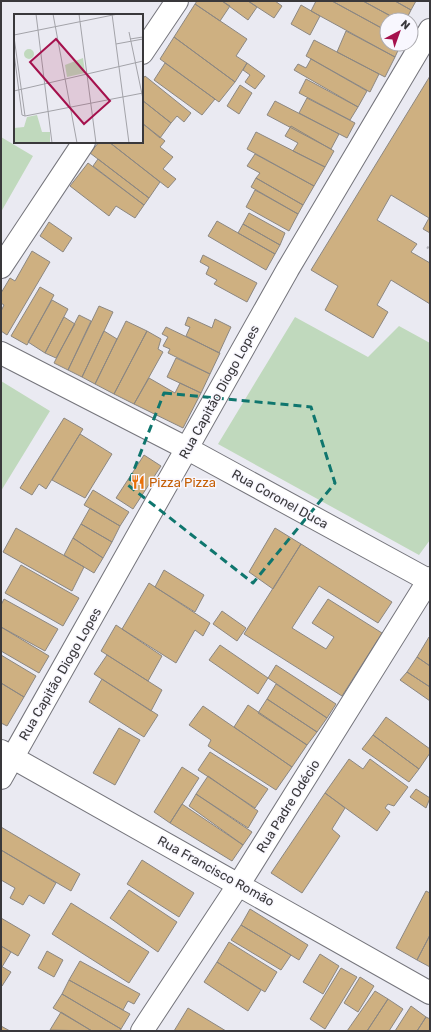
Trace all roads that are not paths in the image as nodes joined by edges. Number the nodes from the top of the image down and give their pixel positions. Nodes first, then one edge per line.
1 (177, 1) edge
2 (430, 30) edge
3 (143, 52) edge
4 (83, 143) edge
5 (1, 267) edge
6 (1, 353) edge
7 (188, 449) junction
8 (429, 580) edge
9 (7, 755) edge
10 (1, 778) edge
11 (239, 884) junction
12 (430, 993) edge
13 (142, 1031) edge

1 - 3 street
2 - 7 street, Rua Capitão Diogo Lopes
4 - 5 street
6 - 7 street, Rua Coronel Duca
7 - 8 street, Rua Coronel Duca
7 - 9 street, Rua Capitão Diogo Lopes
8 - 11 street, Rua Padre Odécio
9 - 10 street, Rua Capitão Diogo Lopes
9 - 11 street, Rua Francisco Romão
11 - 12 street, Rua Francisco Romão
11 - 13 street, Rua Padre Odécio

